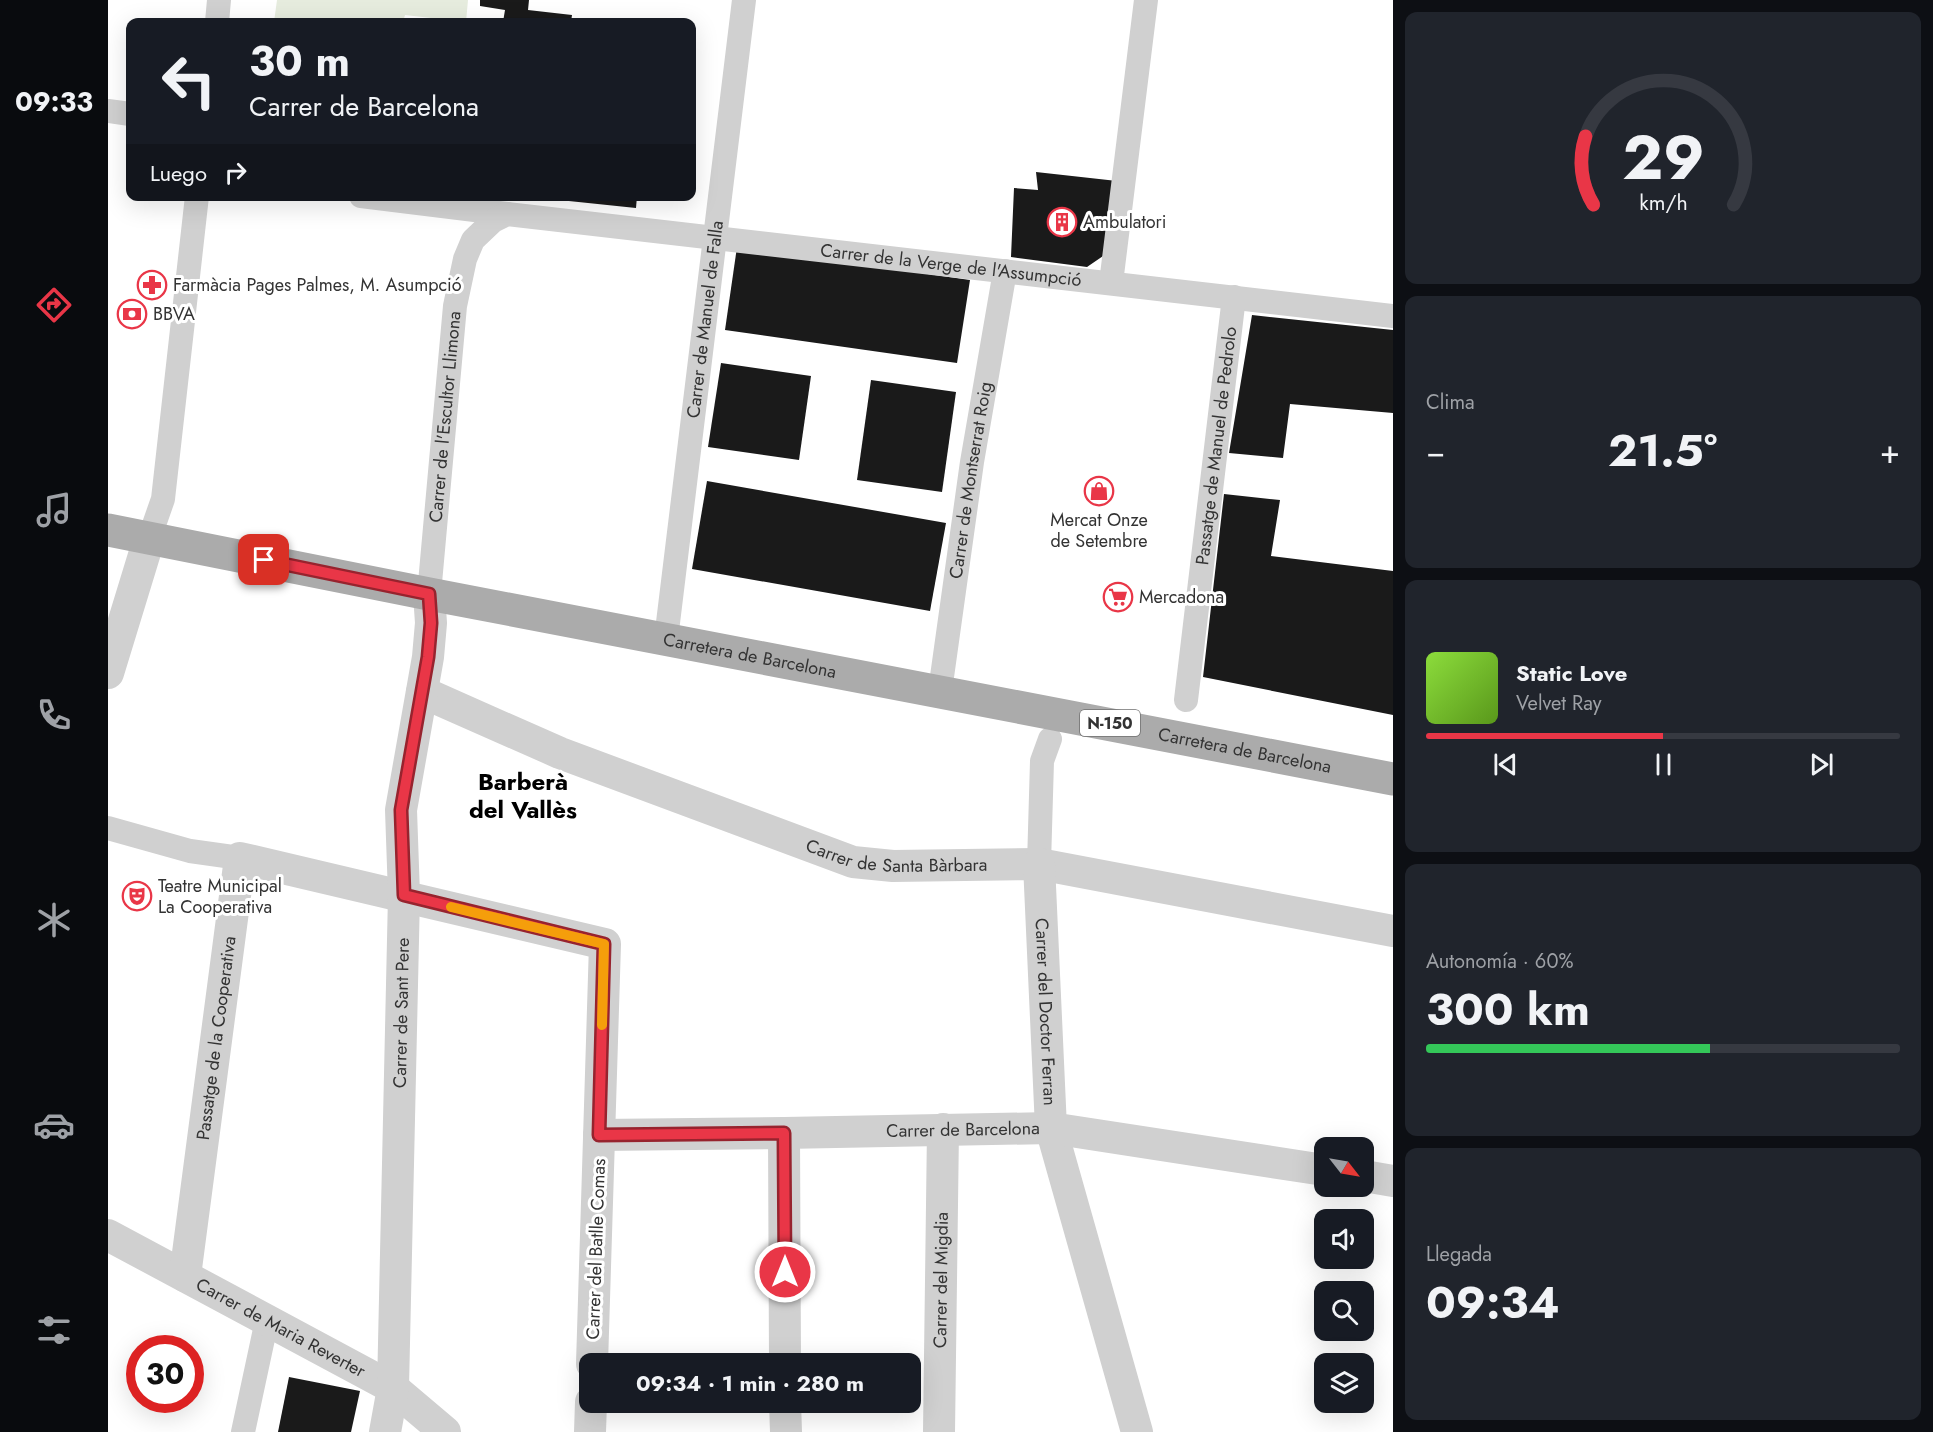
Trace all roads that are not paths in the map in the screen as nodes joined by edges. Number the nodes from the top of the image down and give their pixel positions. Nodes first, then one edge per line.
1 (219, 0) edge
2 (744, 0) edge
3 (1146, 0) edge
4 (217, 18) edge
5 (108, 111) edge
6 (126, 113) edge
7 (196, 201) edge
8 (402, 201) edge
9 (507, 214) junction
10 (714, 239) junction
11 (1005, 271) junction
12 (1112, 283) junction
13 (1234, 297) junction
14 (1393, 316) edge
15 (108, 530) edge
16 (149, 539) junction
17 (429, 594) junction
18 (666, 639) junction
19 (108, 673) edge
20 (940, 691) junction
21 (422, 692) junction
22 (1186, 700) dead end
23 (1046, 750) dead end
24 (1393, 779) edge
25 (108, 828) edge
26 (240, 858) junction
27 (1039, 864) junction
28 (404, 895) junction
29 (1393, 931) edge
30 (1051, 1128) junction
31 (943, 1129) junction
32 (784, 1133) junction
33 (599, 1135) junction
34 (1314, 1168) edge
35 (1374, 1178) edge
36 (1393, 1181) edge
37 (108, 1235) edge
38 (185, 1276) junction
39 (267, 1320) junction
40 (592, 1353) edge
41 (785, 1353) edge
42 (393, 1388) junction
43 (591, 1413) edge
44 (785, 1413) edge
45 (243, 1432) edge
46 (385, 1432) edge
47 (445, 1432) edge
48 (590, 1432) edge
49 (786, 1432) edge
50 (939, 1432) edge
51 (1137, 1432) edge

1 - 4 street
2 - 10 street, Carrer de Manuel de Falla
3 - 12 street
5 - 6 street
7 - 16 street
8 - 9 street, Carrer de la Verge de l'Assumpció
9 - 10 street, Carrer de la Verge de l'Assumpció
9 - 17 street, Carrer de l'Escultor Llimona
10 - 11 street, Carrer de la Verge de l'Assumpció
10 - 18 street, Carrer de Manuel de Falla
11 - 12 street, Carrer de la Verge de l'Assumpció
11 - 20 street, Carrer de Montserrat Roig
12 - 13 street, Carrer de la Verge de l'Assumpció
13 - 14 street, Carrer de la Verge de l'Assumpció
13 - 22 street, Passatge de Manuel de Pedrolo
15 - 16 main road, Carretera de Barcelona / N-150
16 - 17 main road, Carretera de Barcelona / N-150
16 - 19 street
17 - 18 main road, Carretera de Barcelona / N-150
17 - 21 street, Carrer de Sant Pere
18 - 20 main road, Carretera de Barcelona / N-150
20 - 24 main road, Carretera de Barcelona / N-150
21 - 27 street, Carrer de Santa Bàrbara
21 - 28 street, Carrer de Sant Pere
23 - 27 street, Carrer del Doctor Ferran
25 - 26 street
26 - 28 street
26 - 38 street, Passatge de la Cooperativa
27 - 29 street, Carrer de Santa Bàrbara
27 - 30 street, Carrer del Doctor Ferran
28 - 33 street, Carrer del Batlle Comas
28 - 42 street, Carrer de Sant Pere
30 - 31 street, Carrer de Barcelona
30 - 34 street, Carrer de Barcelona
30 - 51 street, Carrer del Doctor Ferran
31 - 32 street, Carrer de Barcelona
31 - 50 street, Carrer del Migdia
32 - 33 street, Carrer de Barcelona
32 - 41 street
33 - 40 street, Carrer del Batlle Comas
35 - 36 street
37 - 38 street, Carrer de Maria Reverter
38 - 39 street, Carrer de Maria Reverter
39 - 42 street, Carrer de Maria Reverter
39 - 45 street
42 - 46 street, Carrer de Sant Pere
42 - 47 street, Carrer de Maria Reverter
43 - 48 street
44 - 49 street

